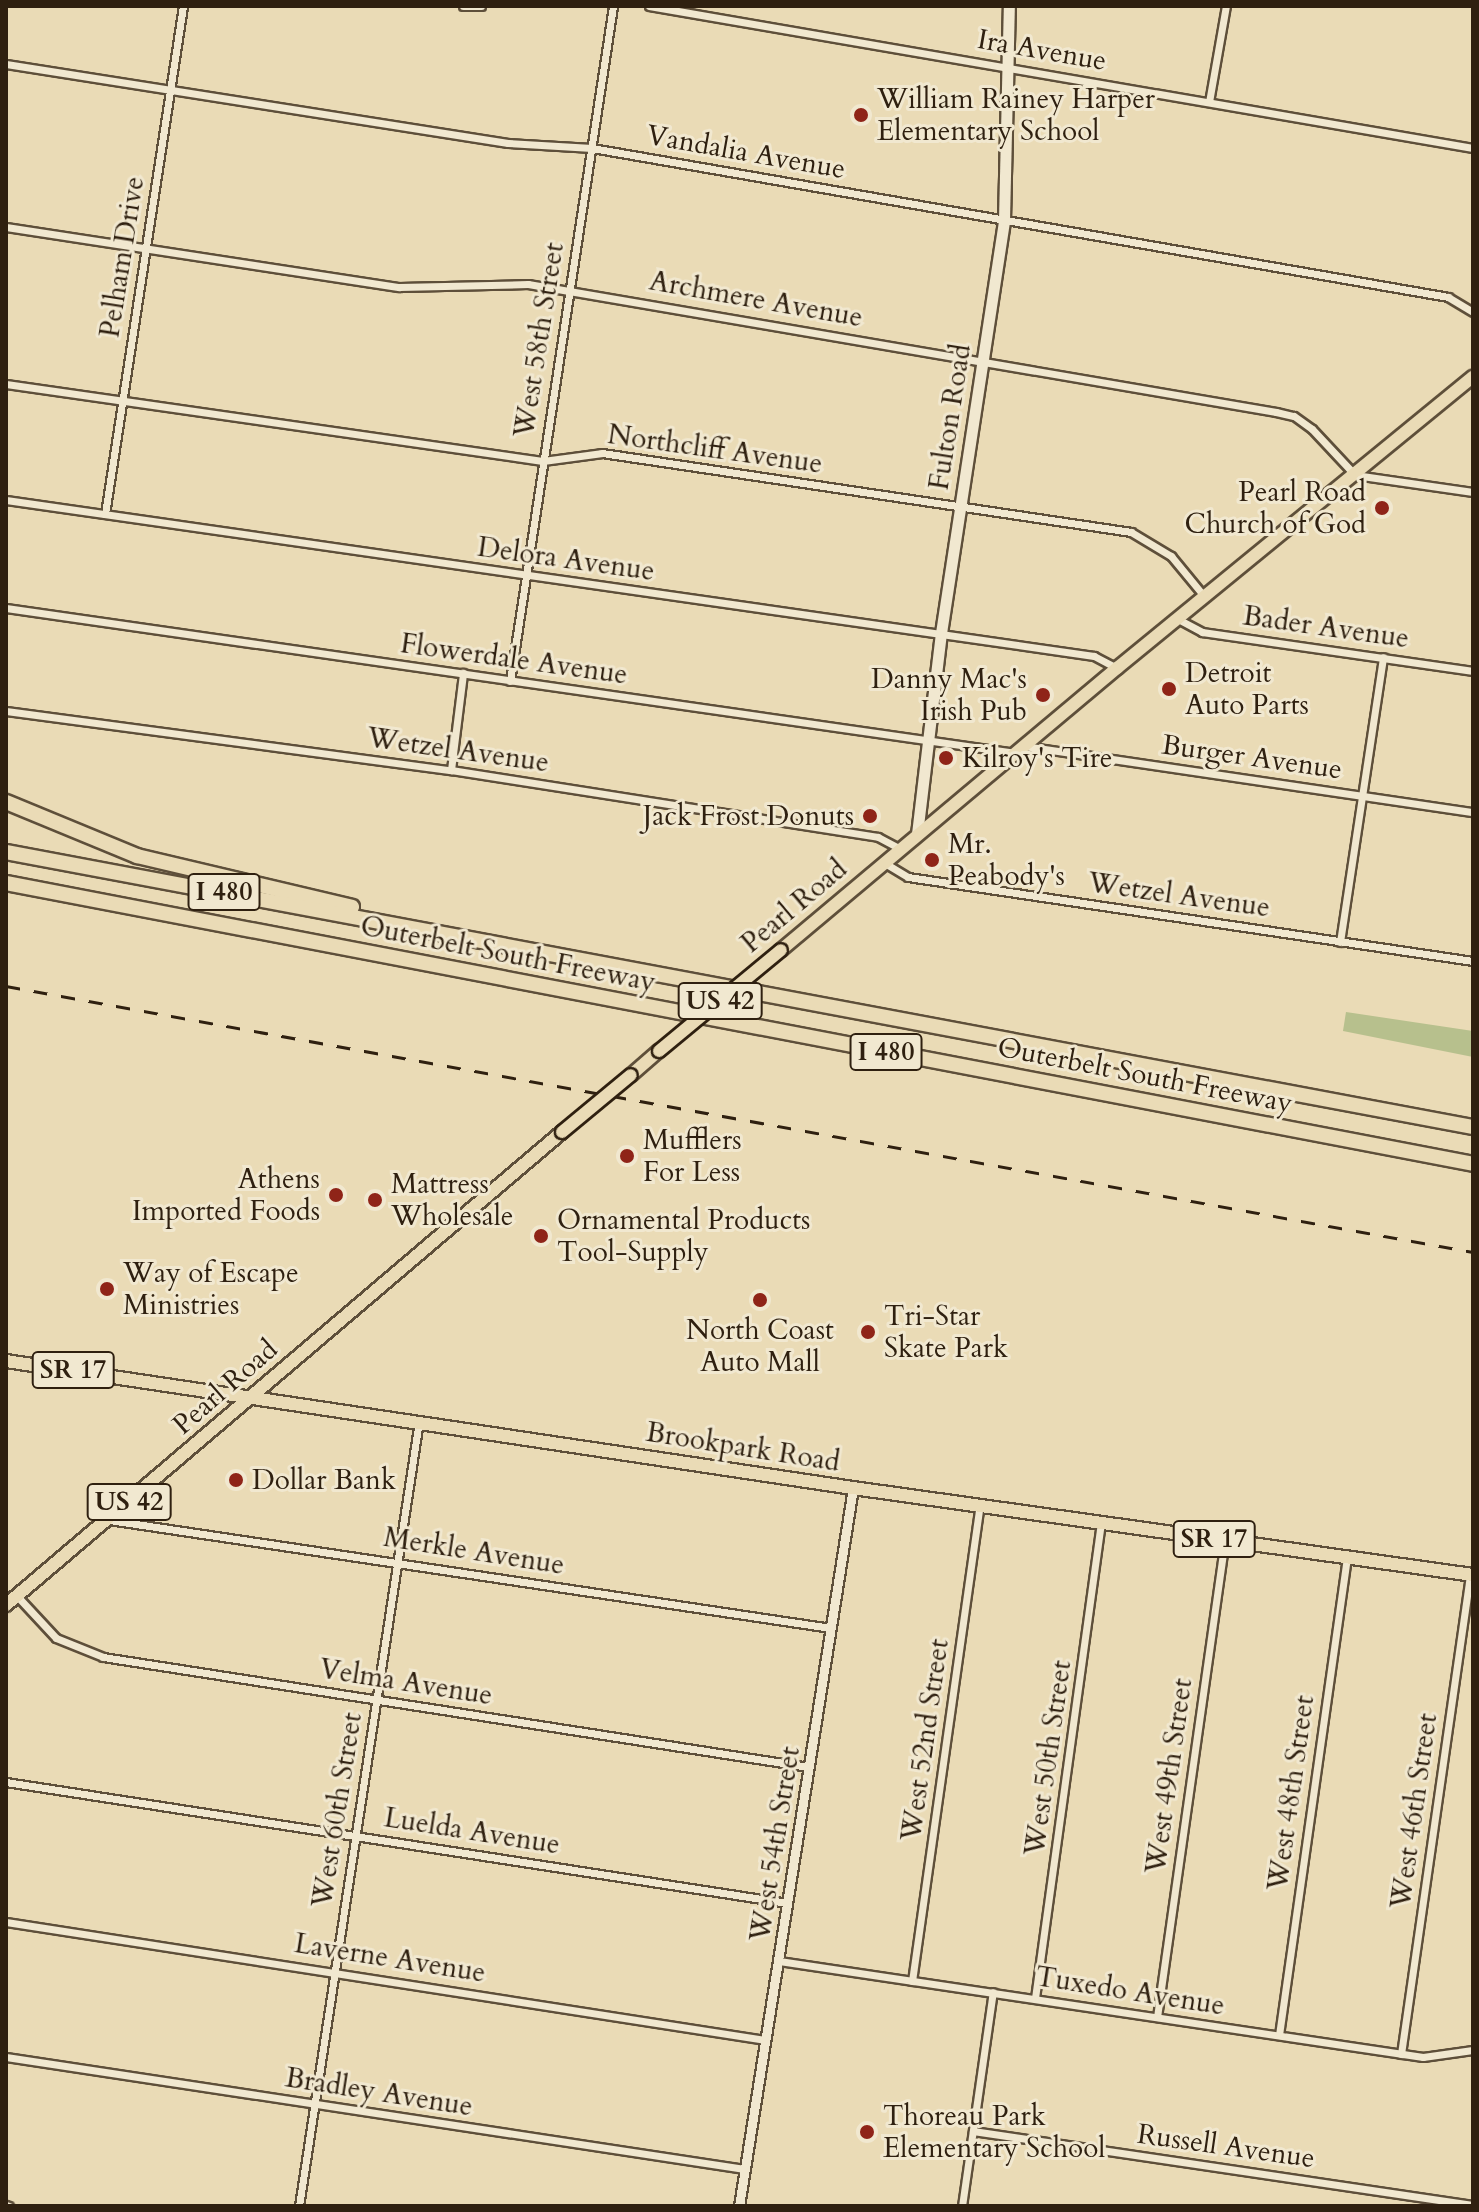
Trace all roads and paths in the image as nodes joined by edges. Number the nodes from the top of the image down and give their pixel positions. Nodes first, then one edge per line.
1 (183, 6) edge
2 (463, 6) edge
3 (481, 6) edge
4 (613, 6) edge
5 (649, 6) edge
6 (1009, 6) edge
7 (1226, 6) edge
8 (6, 64) edge
9 (1008, 68) junction
10 (170, 89) junction
11 (1209, 102) junction
12 (592, 148) junction
13 (1473, 148) edge
14 (1004, 220) junction
15 (6, 227) edge
16 (145, 248) junction
17 (568, 290) junction
18 (1473, 312) edge
19 (984, 360) junction
20 (1473, 377) edge
21 (6, 384) edge
22 (122, 401) junction
23 (543, 461) junction
24 (1355, 475) junction
25 (1473, 492) edge
26 (6, 500) edge
27 (960, 506) junction
28 (105, 514) junction
29 (525, 575) junction
30 (1204, 596) junction
31 (6, 608) edge
32 (1176, 618) junction
33 (941, 633) junction
34 (1383, 657) junction
35 (1117, 668) junction
36 (1473, 671) edge
37 (463, 673) junction
38 (510, 681) junction
39 (6, 711) edge
40 (926, 740) junction
41 (1020, 749) junction
42 (451, 770) junction
43 (1362, 795) junction
44 (6, 802) edge
45 (1473, 812) edge
46 (917, 834) junction
47 (899, 848) junction
48 (6, 852) edge
49 (883, 862) junction
50 (6, 883) edge
51 (441, 932) junction
52 (1340, 942) junction
53 (1473, 961) edge
54 (1473, 1127) edge
55 (1473, 1164) edge
56 (6, 1361) edge
57 (251, 1396) junction
58 (419, 1421) junction
59 (853, 1488) junction
60 (980, 1505) junction
61 (109, 1520) junction
62 (1101, 1524) junction
63 (1225, 1541) junction
64 (1347, 1557) junction
65 (399, 1562) junction
66 (1471, 1574) edge
67 (17, 1596) junction
68 (6, 1605) edge
69 (831, 1628) junction
70 (376, 1699) junction
71 (809, 1767) junction
72 (6, 1782) edge
73 (356, 1835) junction
74 (788, 1903) junction
75 (6, 1922) edge
76 (779, 1961) junction
77 (334, 1971) junction
78 (912, 1981) junction
79 (993, 1992) junction
80 (1035, 1998) junction
81 (1157, 2017) junction
82 (1279, 2035) junction
83 (766, 2040) junction
84 (1473, 2050) edge
85 (1401, 2054) junction
86 (6, 2057) edge
87 (315, 2104) junction
88 (973, 2131) junction
89 (745, 2169) junction
90 (1471, 2205) edge
91 (299, 2206) edge
92 (739, 2206) edge
93 (962, 2206) edge

1 - 10 street, Pelham Drive
2 - 3 street
4 - 12 street, West 58th Street
5 - 9 street, Ira Avenue
6 - 9 main road, Fulton Road
7 - 11 street
8 - 10 street, Vandalia Avenue
9 - 11 street, Ira Avenue
9 - 14 main road, Fulton Road
10 - 12 street, Vandalia Avenue
10 - 16 street, Pelham Drive
11 - 13 street, Ira Avenue
12 - 14 street, Vandalia Avenue
12 - 17 street, West 58th Street
14 - 18 street, Vandalia Avenue
14 - 19 main road, Fulton Road
15 - 16 street, Archmere Avenue
16 - 17 street, Archmere Avenue
16 - 22 street, Pelham Drive
17 - 19 street, Archmere Avenue
17 - 23 street, West 58th Street
19 - 24 street, Archmere Avenue
19 - 27 main road, Fulton Road
20 - 24 main road, Pearl Road / US 42
21 - 22 street, Northcliff Avenue
22 - 23 street, Northcliff Avenue
22 - 28 street, Pelham Drive
23 - 27 street, Northcliff Avenue
23 - 29 street, West 58th Street
24 - 25 street
24 - 30 main road, Pearl Road / US 42
26 - 28 street, Delora Avenue
27 - 30 street, Northcliff Avenue
27 - 33 main road, Fulton Road
28 - 29 street, Delora Avenue
29 - 33 street, Delora Avenue
29 - 38 street, West 58th Street
30 - 32 main road, Pearl Road / US 42
31 - 37 street, Flowerdale Avenue
32 - 34 street, Bader Avenue
32 - 35 main road, Pearl Road / US 42
33 - 35 street, Delora Avenue
33 - 40 main road, Fulton Road
34 - 36 street, Bader Avenue
34 - 43 street
35 - 41 main road, Pearl Road / US 42
37 - 38 street, Flowerdale Avenue
37 - 42 street
38 - 40 street, Flowerdale Avenue
39 - 42 street, Wetzel Avenue
40 - 41 street, Flowerdale Avenue
40 - 46 main road, Fulton Road
41 - 43 street, Burger Avenue
41 - 46 main road, Pearl Road / US 42
42 - 47 street, Wetzel Avenue
43 - 45 street, Burger Avenue
43 - 52 street
44 - 51 highway
46 - 47 main road, Pearl Road / US 42
47 - 49 main road, Pearl Road / US 42
48 - 51 highway, Outerbelt South Freeway / I 480
49 - 52 street, Wetzel Avenue
49 - 57 main road, Pearl Road / US 42, bridge
50 - 55 highway, Outerbelt South Freeway / I 480
51 - 54 highway, Outerbelt South Freeway / I 480
52 - 53 street, Wetzel Avenue
56 - 57 main road, Brookpark Road / SR 17
57 - 58 main road, Brookpark Road / SR 17
57 - 61 main road, Pearl Road / US 42
58 - 59 main road, Brookpark Road / SR 17
58 - 65 street, West 60th Street
59 - 60 main road, Brookpark Road / SR 17
59 - 69 street, West 54th Street
60 - 62 main road, Brookpark Road / SR 17
60 - 78 street, West 52nd Street
61 - 65 street, Merkle Avenue
61 - 67 main road, Pearl Road / US 42
62 - 63 main road, Brookpark Road / SR 17
62 - 80 street, West 50th Street
63 - 64 main road, Brookpark Road / SR 17
63 - 81 street, West 49th Street
64 - 66 main road, Brookpark Road / SR 17
64 - 82 street, West 48th Street
65 - 69 street, Merkle Avenue
65 - 70 street, West 60th Street
66 - 85 street, West 46th Street
67 - 68 main road, Pearl Road / US 42
67 - 70 street, Velma Avenue
69 - 71 street, West 54th Street
70 - 71 street, Velma Avenue
70 - 73 street, West 60th Street
71 - 74 street, West 54th Street
72 - 73 street, Luelda Avenue
73 - 74 street, Luelda Avenue
73 - 77 street, West 60th Street
74 - 76 street, West 54th Street
75 - 77 street, Laverne Avenue
76 - 78 street, Tuxedo Avenue
76 - 83 street, West 54th Street
77 - 83 street, Laverne Avenue
77 - 87 street, West 60th Street
78 - 79 street, Tuxedo Avenue
79 - 80 street, Tuxedo Avenue
79 - 88 street
80 - 81 street, Tuxedo Avenue
81 - 82 street, Tuxedo Avenue
82 - 85 street, Tuxedo Avenue
83 - 89 street, West 54th Street
84 - 85 street, Tuxedo Avenue
86 - 87 street, Bradley Avenue
87 - 89 street, Bradley Avenue
87 - 91 street, West 60th Street
88 - 90 street, Russell Avenue
88 - 93 street
89 - 92 street, West 54th Street

